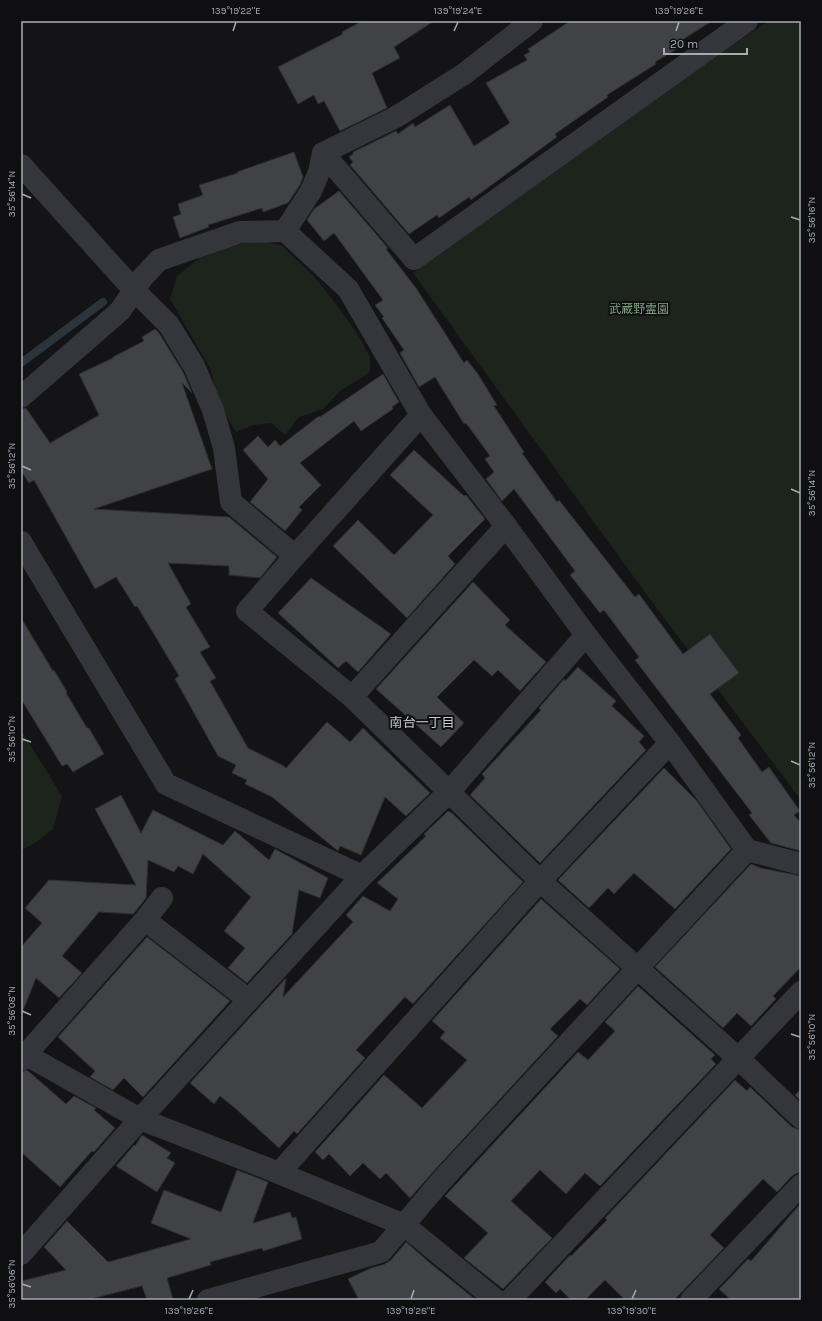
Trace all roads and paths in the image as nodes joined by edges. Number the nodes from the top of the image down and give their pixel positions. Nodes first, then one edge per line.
1 (532, 21) edge
2 (747, 21) edge
3 (323, 153) junction
4 (21, 165) edge
5 (285, 231) junction
6 (134, 290) junction
7 (21, 397) edge
8 (421, 415) junction
9 (506, 526) junction
10 (21, 542) edge
11 (294, 556) junction
12 (586, 635) junction
13 (352, 697) junction
14 (670, 743) junction
15 (449, 792) junction
16 (747, 850) junction
17 (801, 864) edge
18 (362, 876) junction
19 (540, 882) junction
20 (162, 898) dead end
21 (145, 920) junction
22 (638, 969) junction
23 (801, 992) edge
24 (249, 1000) junction
25 (23, 1055) edge
26 (739, 1059) junction
27 (801, 1118) edge
28 (140, 1119) junction
29 (279, 1173) junction
30 (801, 1185) edge
31 (404, 1225) junction
32 (21, 1254) edge
33 (208, 1300) edge
34 (496, 1300) edge
35 (510, 1300) edge
36 (692, 1300) edge

1 - 3 street
2 - 3 street
3 - 5 street
4 - 6 street
5 - 6 street
5 - 8 street
6 - 7 street
6 - 11 street
8 - 9 street
8 - 11 street
9 - 12 street
9 - 13 street
10 - 18 street
11 - 13 street
12 - 14 street
12 - 15 street
13 - 15 street
14 - 16 street
14 - 19 street
15 - 18 street
15 - 19 street
16 - 17 street
16 - 22 street
18 - 24 street
19 - 22 street
19 - 29 street
20 - 21 street
21 - 24 street
21 - 25 street
22 - 26 street
22 - 31 street
23 - 26 street
24 - 28 street
25 - 28 street
26 - 27 street
26 - 35 street
28 - 29 street
28 - 32 street
29 - 31 street
30 - 36 street
31 - 33 street
31 - 34 street

